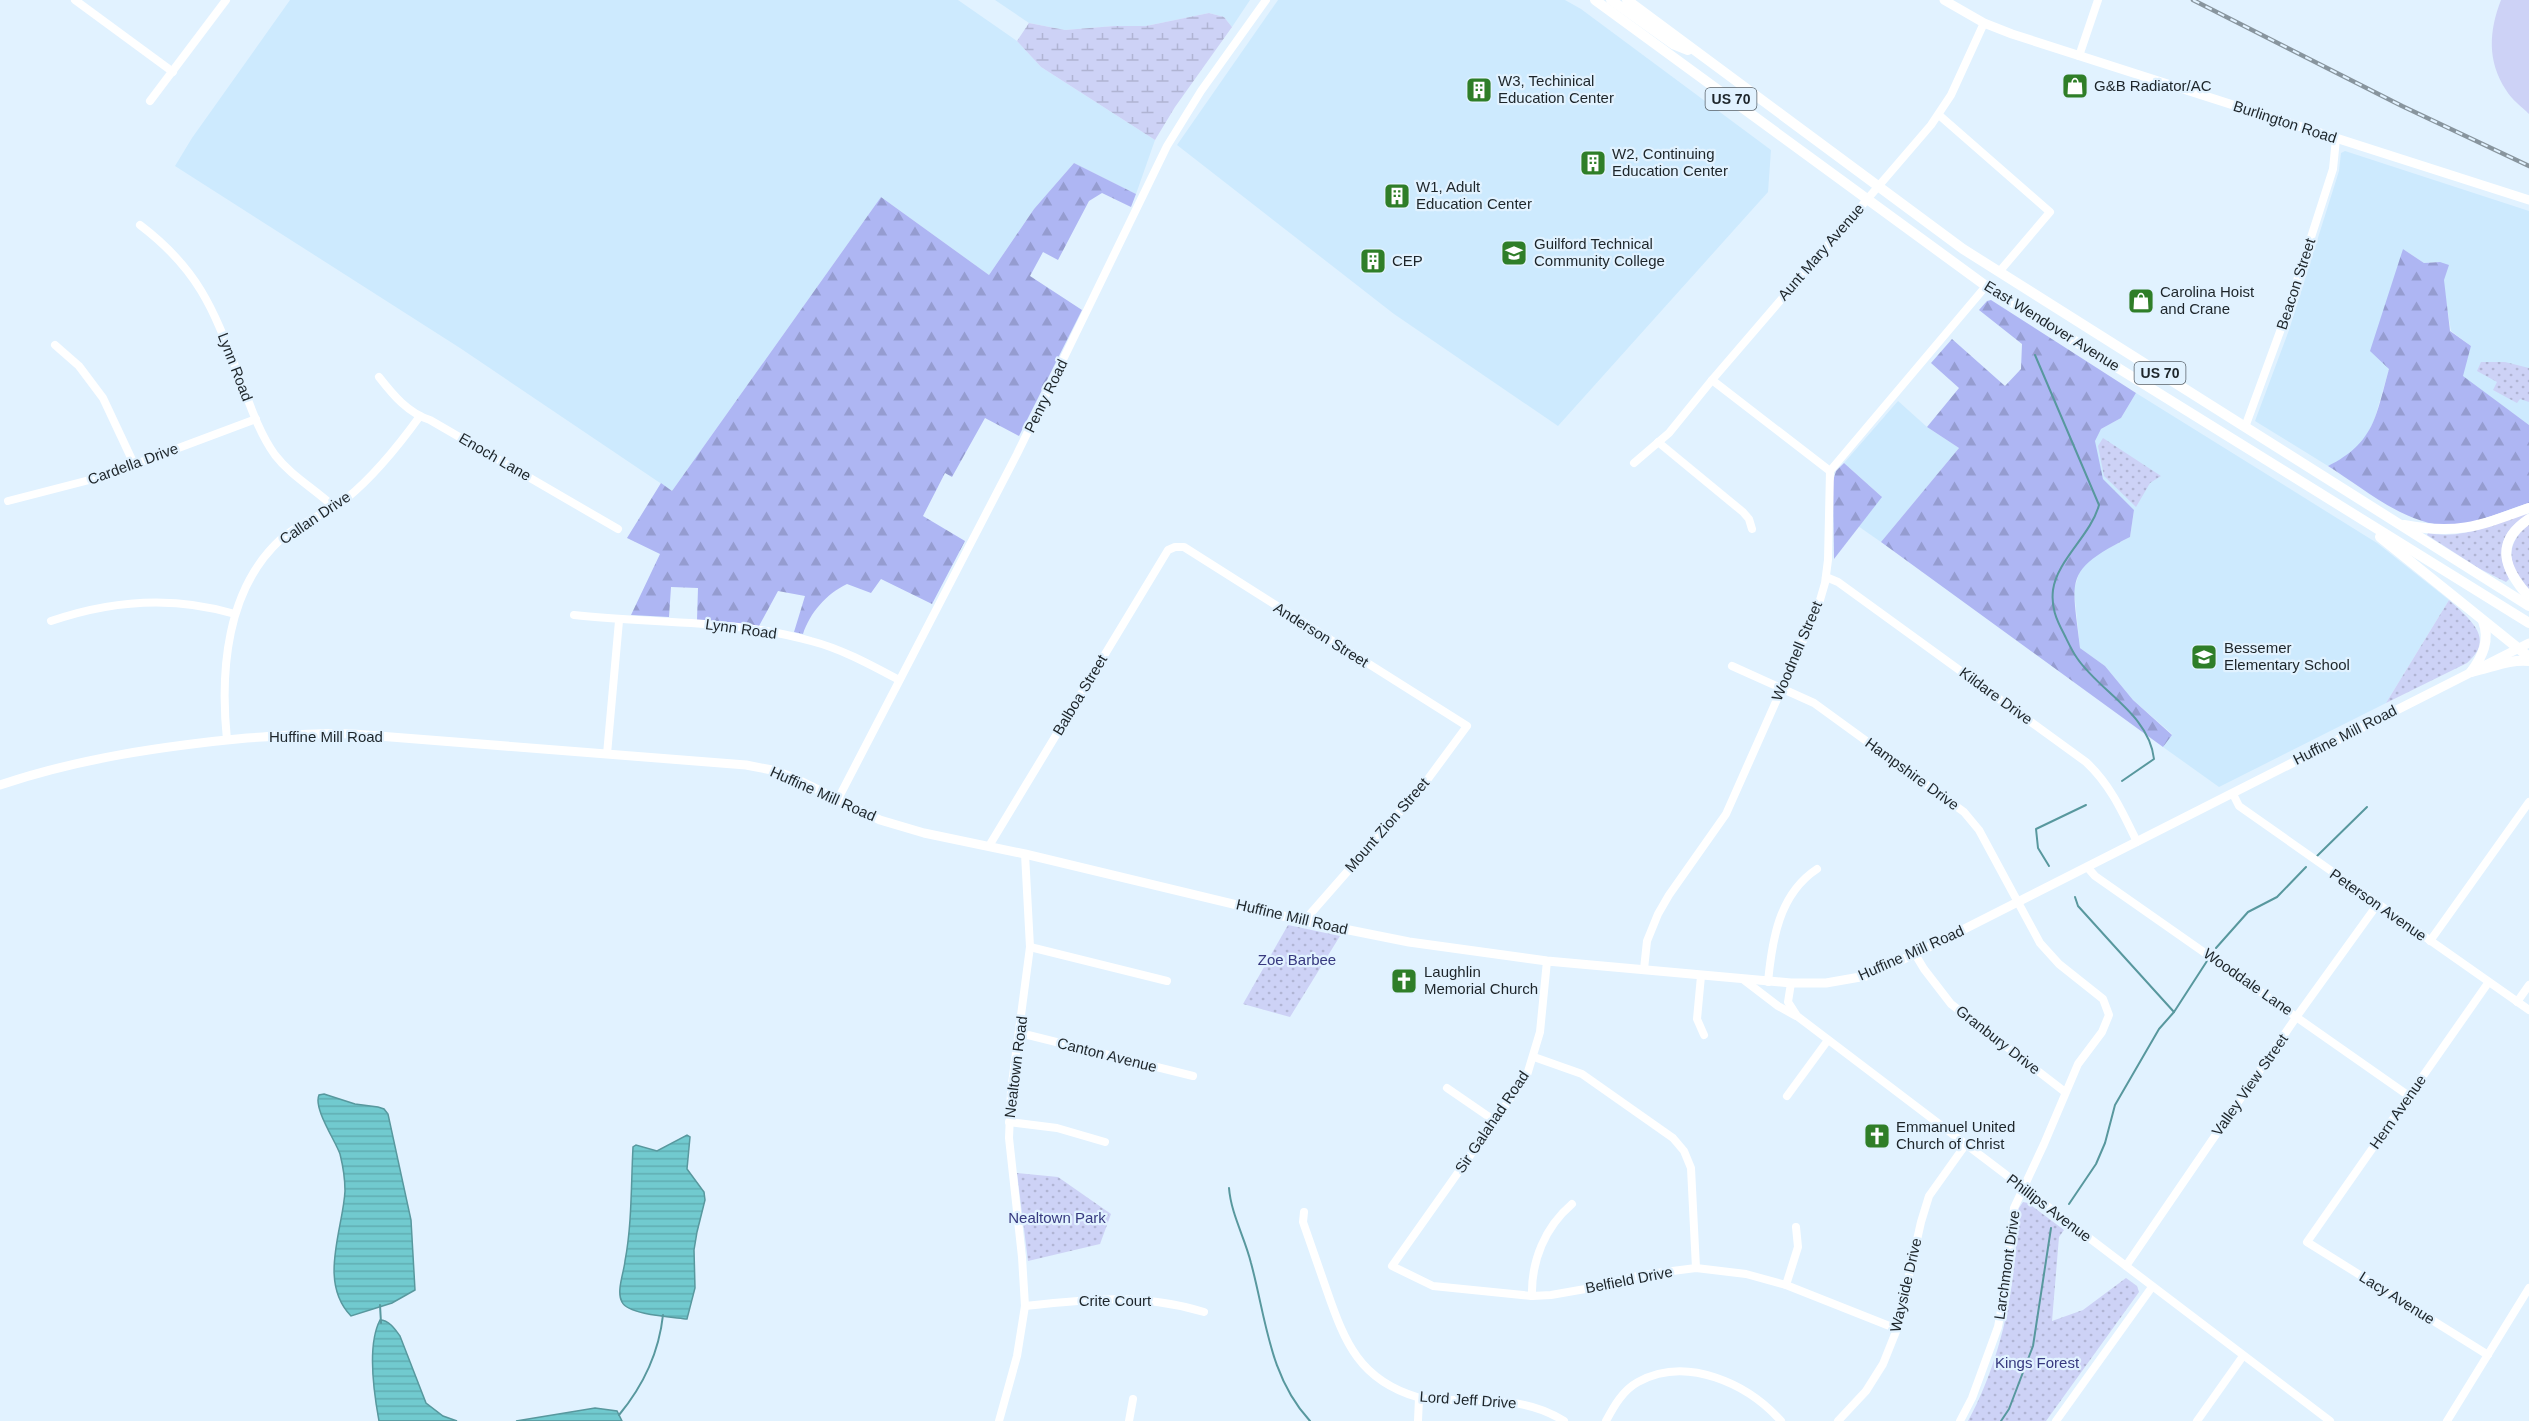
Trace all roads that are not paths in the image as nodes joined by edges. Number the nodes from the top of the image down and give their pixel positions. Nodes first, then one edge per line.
1 (75, 0) edge
2 (226, 0) edge
3 (1266, 0) edge
4 (1594, 0) edge
5 (1611, 0) edge
6 (1627, 0) edge
7 (1944, 0) edge
8 (2098, 0) edge
9 (1984, 23) junction
10 (1700, 54) junction
11 (2079, 56) junction
12 (172, 72) junction
13 (150, 101) dead end
14 (1939, 115) junction
15 (2336, 139) junction
16 (1878, 186) junction
17 (1866, 200) junction
18 (2529, 200) edge
19 (140, 225) dead end
20 (1999, 272) junction
21 (1986, 286) junction
22 (55, 345) dead end
23 (379, 377) dead end
24 (1712, 380) junction
25 (420, 416) junction
26 (255, 419) junction
27 (2245, 427) junction
28 (1658, 442) junction
29 (1634, 463) dead end
30 (134, 464) junction
31 (1830, 471) junction
32 (8, 501) dead end
33 (2340, 505) junction
34 (334, 507) junction
35 (2529, 508) edge
36 (2529, 519) edge
37 (2398, 524) junction
38 (618, 529) dead end
39 (1752, 530) dead end
40 (1175, 547) joint
41 (1826, 578) junction
42 (2529, 597) edge
43 (2529, 606) edge
44 (235, 614) junction
45 (574, 615) dead end
46 (2483, 620) junction
47 (51, 621) dead end
48 (619, 621) junction
49 (2529, 623) edge
50 (2529, 643) edge
51 (2517, 649) junction
52 (2529, 659) edge
53 (1732, 666) dead end
54 (2471, 672) junction
55 (899, 680) junction
56 (1782, 687) junction
57 (1467, 726) joint
58 (227, 740) junction
59 (607, 754) junction
60 (0, 785) edge
61 (2233, 794) junction
62 (838, 800) junction
63 (2529, 802) edge
64 (2137, 842) junction
65 (989, 846) junction
66 (1025, 854) junction
67 (2088, 868) junction
68 (1817, 869) dead end
69 (2019, 903) junction
70 (2377, 905) junction
71 (1304, 921) junction
72 (2430, 940) junction
73 (1030, 947) junction
74 (1915, 954) junction
75 (1547, 961) junction
76 (1644, 969) junction
77 (1701, 976) junction
78 (1744, 980) junction
79 (1167, 981) dead end
80 (1768, 982) junction
81 (2488, 983) junction
82 (1791, 984) junction
83 (2529, 985) edge
84 (2517, 1002) junction
85 (2529, 1010) edge
86 (2109, 1015) joint
87 (1797, 1016) junction
88 (2297, 1016) junction
89 (1020, 1033) junction
90 (1704, 1035) dead end
91 (1828, 1040) junction
92 (1534, 1057) junction
93 (1193, 1076) dead end
94 (1447, 1088) dead end
95 (2065, 1092) junction
96 (1787, 1096) dead end
97 (2409, 1096) junction
98 (1495, 1121) junction
99 (1009, 1122) junction
100 (1105, 1142) dead end
101 (1966, 1144) junction
102 (2022, 1187) junction
103 (1572, 1204) dead end
104 (1304, 1212) dead end
105 (1796, 1227) dead end
106 (2307, 1242) joint
107 (1392, 1266) joint
108 (2126, 1266) junction
109 (1696, 1268) junction
110 (1786, 1285) junction
111 (2152, 1287) junction
112 (2529, 1288) edge
113 (1532, 1296) junction
114 (1025, 1306) junction
115 (1204, 1311) dead end
116 (1897, 1329) junction
117 (2488, 1355) junction
118 (2243, 1356) junction
119 (1419, 1398) junction
120 (1133, 1399) dead end
121 (999, 1421) edge
122 (1129, 1421) edge
123 (1418, 1421) edge
124 (1564, 1421) edge
125 (1606, 1421) edge
126 (1781, 1421) edge
127 (1838, 1421) edge
128 (1960, 1421) edge
129 (2056, 1421) edge
130 (2197, 1421) edge
131 (2330, 1421) edge
132 (2447, 1421) edge

1 - 12 street
2 - 12 street
3 - 55 street, Penry Road
4 - 17 highway, East Wendover Avenue / US 70
5 - 10 highway
6 - 10 highway, East Wendover Avenue / US 70
7 - 9 main road, Burlington Road
8 - 11 street
9 - 11 main road, Burlington Road
9 - 14 street, Aunt Mary Avenue
10 - 16 highway, East Wendover Avenue / US 70
11 - 15 main road, Burlington Road
12 - 13 street
14 - 16 street, Aunt Mary Avenue
14 - 20 street
15 - 18 main road, Burlington Road
15 - 27 street, Beacon Street
16 - 17 street, Aunt Mary Avenue
16 - 20 highway, East Wendover Avenue / US 70
17 - 21 highway, East Wendover Avenue / US 70
17 - 24 street, Aunt Mary Avenue
19 - 26 street, Lynn Road
20 - 27 highway, East Wendover Avenue / US 70
21 - 31 street
21 - 33 highway, East Wendover Avenue / US 70
22 - 30 street
23 - 25 street, Enoch Lane
24 - 28 street, Aunt Mary Avenue
24 - 31 street
25 - 34 street, Callan Drive
25 - 38 street, Enoch Lane
26 - 30 street, Cardella Drive
26 - 34 street, Lynn Road
27 - 37 highway, East Wendover Avenue / US 70
28 - 29 street, Aunt Mary Avenue
28 - 39 street
30 - 32 street, Cardella Drive
31 - 41 street, Woodnell Street
33 - 46 highway
33 - 49 highway, East Wendover Avenue / US 70
34 - 44 street, Callan Drive
35 - 37 highway
36 - 42 highway
37 - 43 highway, East Wendover Avenue / US 70
40 - 57 street, Anderson Street
40 - 65 street, Balboa Street
41 - 56 street, Woodnell Street
41 - 64 street, Kildare Drive
44 - 47 street
44 - 58 street, Callan Drive
45 - 48 street, Lynn Road
46 - 51 highway
46 - 54 highway
48 - 55 street, Lynn Road
48 - 59 street
50 - 51 main road, Huffine Mill Road
51 - 52 highway
51 - 54 main road, Huffine Mill Road
52 - 54 highway
53 - 56 street, Hampshire Drive
54 - 61 main road, Huffine Mill Road
55 - 62 street, Penry Road
56 - 69 street, Hampshire Drive
56 - 76 street, Woodnell Street
57 - 71 street, Mount Zion Street
58 - 59 main road, Huffine Mill Road
58 - 60 main road, Huffine Mill Road
59 - 62 main road, Huffine Mill Road
61 - 64 main road, Huffine Mill Road
61 - 70 street, Peterson Avenue
62 - 65 main road, Huffine Mill Road
63 - 72 street
64 - 67 main road, Huffine Mill Road
65 - 66 main road, Huffine Mill Road
66 - 71 main road, Huffine Mill Road
66 - 73 street, Nealtown Road
67 - 69 main road, Huffine Mill Road
67 - 88 street, Wooddale Lane
68 - 80 street
69 - 74 main road, Huffine Mill Road
69 - 86 street, Hampshire Drive
70 - 72 street, Peterson Avenue
70 - 88 street, Valley View Street
71 - 75 main road, Huffine Mill Road
72 - 81 street, Peterson Avenue
73 - 79 street
73 - 89 street, Nealtown Road
74 - 82 main road, Huffine Mill Road
74 - 95 street, Granbury Drive
75 - 76 main road, Huffine Mill Road
75 - 92 street, Sir Galahad Road
76 - 77 main road, Huffine Mill Road
77 - 78 main road, Huffine Mill Road
77 - 90 street
78 - 80 main road, Huffine Mill Road
78 - 87 street, Phillips Avenue
80 - 82 main road, Huffine Mill Road
81 - 84 street, Peterson Avenue
81 - 97 street, Hern Avenue
82 - 87 street
83 - 84 street
84 - 85 street, Peterson Avenue
86 - 95 street, Larchmont Drive
87 - 91 street, Phillips Avenue
88 - 97 street, Wooddale Lane
88 - 108 street, Valley View Street
89 - 93 street, Canton Avenue
89 - 99 street, Nealtown Road
91 - 96 street
91 - 101 street, Phillips Avenue
92 - 98 street, Sir Galahad Road
92 - 109 street
94 - 98 street
95 - 102 street, Larchmont Drive
97 - 106 street, Hern Avenue
98 - 107 street, Sir Galahad Road
99 - 100 street
99 - 114 street, Nealtown Road
101 - 102 street, Phillips Avenue
101 - 116 street, Wayside Drive
102 - 108 street, Phillips Avenue
102 - 128 street, Larchmont Drive
103 - 113 street
104 - 119 street, Lord Jeff Drive
105 - 110 street
106 - 117 street, Lacy Avenue
107 - 113 street, Belfield Drive
108 - 111 street, Phillips Avenue
109 - 110 street, Belfield Drive
109 - 113 street, Belfield Drive
110 - 116 street, Belfield Drive
111 - 118 street, Phillips Avenue
111 - 129 street
112 - 117 street
114 - 115 street, Crite Court
114 - 121 street, Nealtown Road
116 - 127 street, Wayside Drive
117 - 132 street
118 - 130 street
118 - 131 street, Phillips Avenue
119 - 123 street
119 - 124 street, Lord Jeff Drive
120 - 122 street
125 - 126 street

